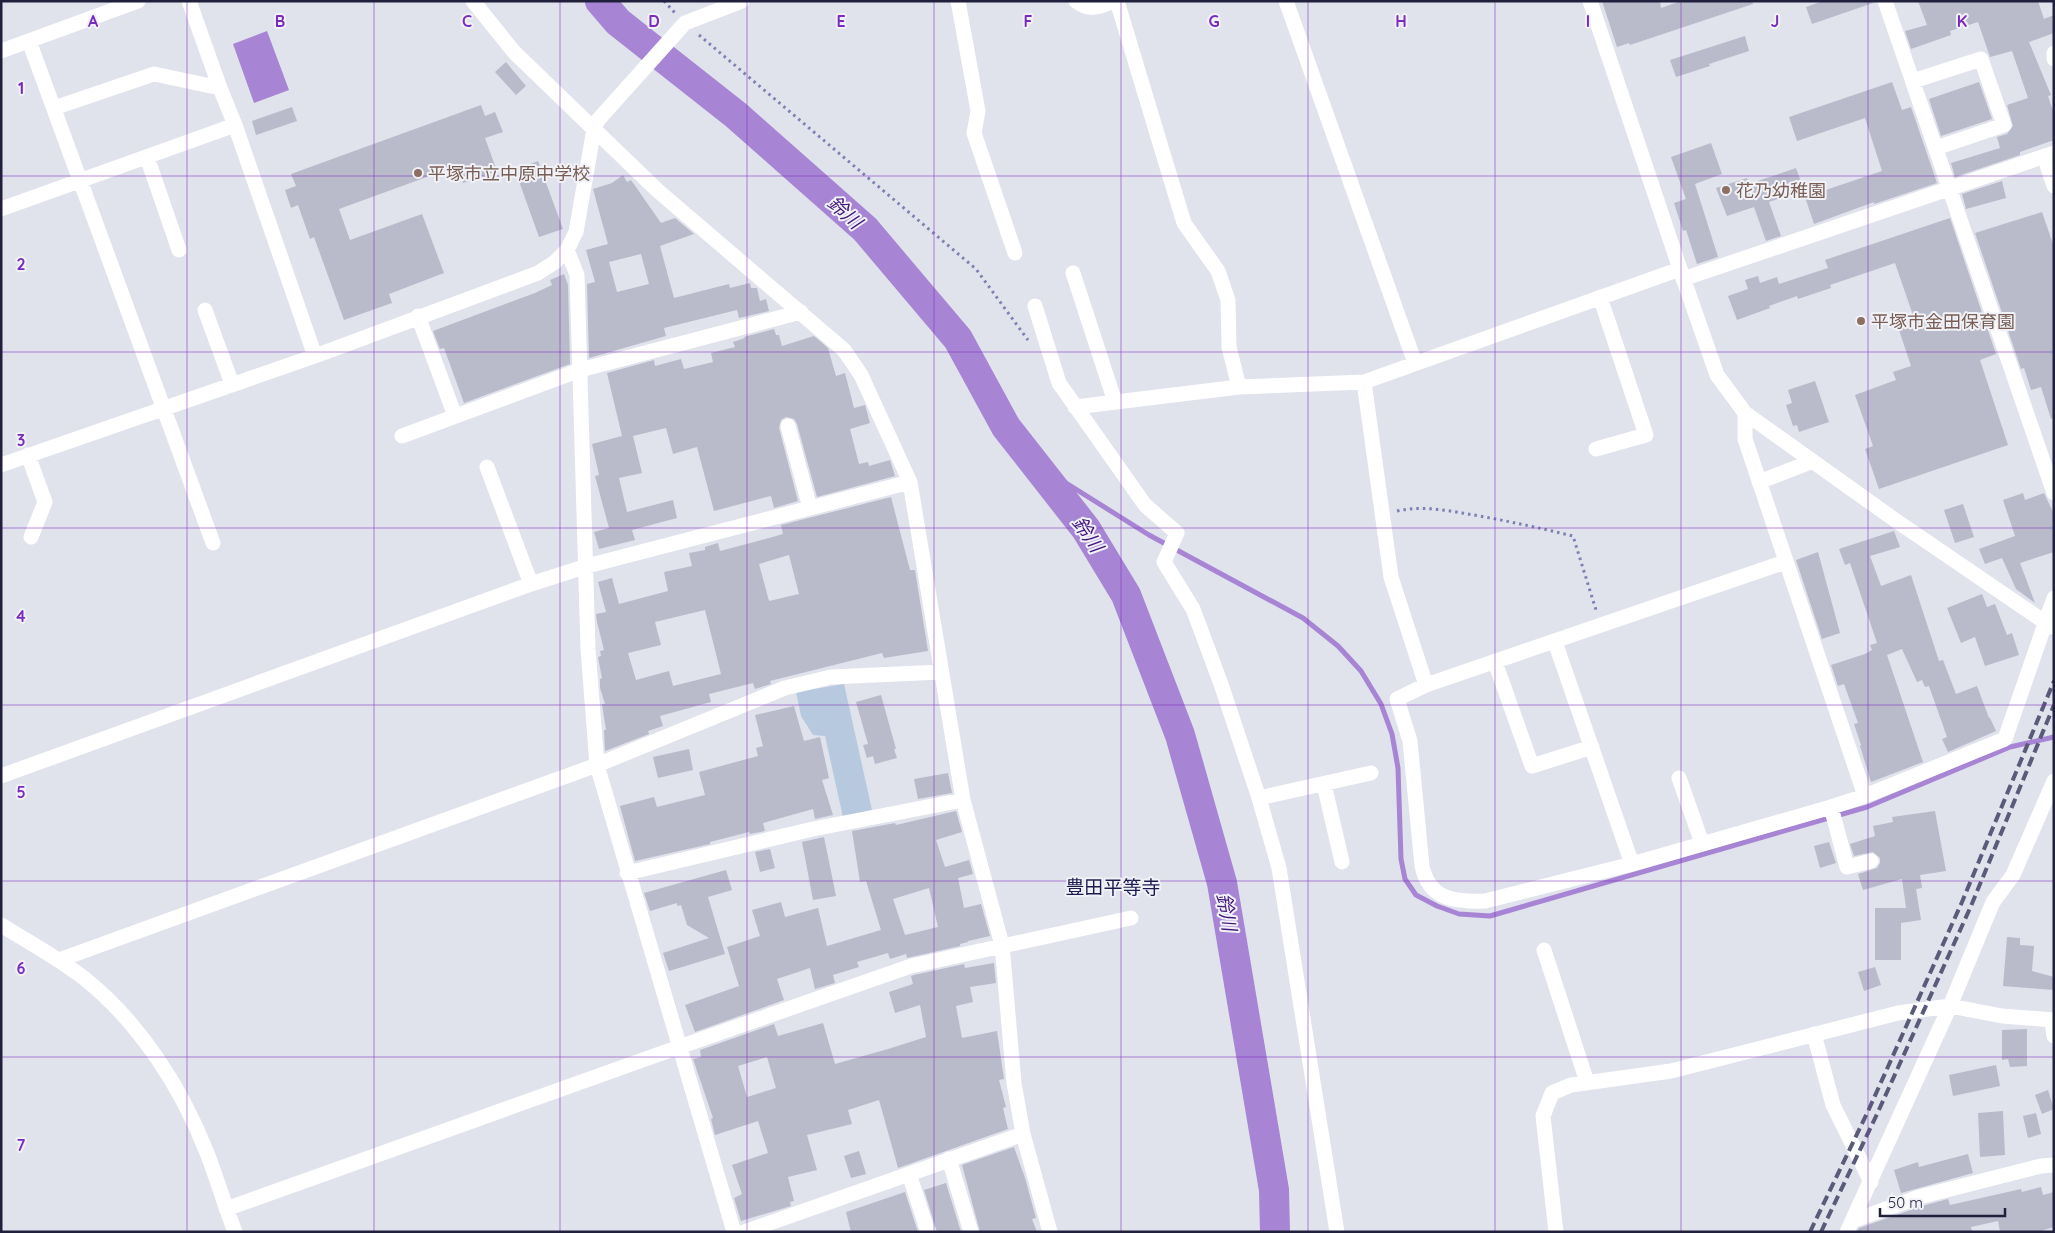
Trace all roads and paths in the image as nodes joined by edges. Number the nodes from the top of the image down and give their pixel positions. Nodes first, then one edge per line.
1 (138, 1) edge
2 (189, 1) edge
3 (473, 1) edge
4 (664, 1) edge
5 (742, 1) edge
6 (958, 1) edge
7 (1076, 1) edge
8 (1112, 1) edge
9 (1117, 1) edge
10 (1286, 1) edge
11 (1590, 1) edge
12 (1885, 1) edge
13 (685, 23) junction
14 (29, 41) junction
15 (1, 51) edge
16 (2054, 53) edge
17 (2054, 59) edge
18 (1913, 81) junction
19 (220, 88) junction
20 (54, 108) junction
21 (235, 125) junction
22 (596, 125) junction
23 (1936, 148) junction
24 (2049, 155) edge
25 (147, 157) junction
26 (80, 181) junction
27 (2054, 186) edge
28 (1949, 188) junction
29 (1, 209) edge
30 (179, 250) dead end
31 (567, 250) junction
32 (1015, 253) dead end
33 (1073, 272) dead end
34 (1682, 274) junction
35 (1600, 297) junction
36 (1035, 306) dead end
37 (205, 310) dead end
38 (801, 312) junction
39 (418, 316) junction
40 (1032, 345) dead end
41 (315, 356) junction
42 (1415, 363) junction
43 (580, 370) junction
44 (1364, 382) junction
45 (232, 384) junction
46 (1239, 387) junction
47 (1115, 402) junction
48 (1075, 406) junction
49 (163, 410) junction
50 (1745, 413) junction
51 (454, 416) junction
52 (788, 426) dead end
53 (402, 436) dead end
54 (1596, 449) dead end
55 (28, 455) junction
56 (1813, 461) junction
57 (2049, 462) edge
58 (1, 465) edge
59 (487, 467) dead end
60 (910, 482) junction
61 (1759, 482) junction
62 (2054, 493) edge
63 (810, 508) junction
64 (1383, 515) junction
65 (31, 537) dead end
66 (213, 543) dead end
67 (1785, 562) junction
68 (587, 566) junction
69 (531, 584) junction
70 (2054, 598) edge
71 (1601, 625) junction
72 (2050, 626) edge
73 (1556, 642) junction
74 (1494, 662) junction
75 (941, 672) junction
76 (1426, 684) junction
77 (1592, 747) junction
78 (597, 765) junction
79 (1371, 773) dead end
80 (1, 776) edge
81 (1679, 778) dead end
82 (2054, 781) edge
83 (1324, 784) junction
84 (1865, 796) junction
85 (1259, 798) junction
86 (963, 800) junction
87 (1831, 807) junction
88 (1702, 843) junction
89 (1871, 861) dead end
90 (1342, 862) dead end
91 (1632, 864) junction
92 (627, 874) junction
93 (1131, 918) dead end
94 (1, 925) edge
95 (1002, 945) junction
96 (1544, 950) dead end
97 (59, 960) junction
98 (1950, 1006) junction
99 (2053, 1021) edge
100 (1814, 1034) junction
101 (2054, 1036) edge
102 (679, 1047) junction
103 (1587, 1082) junction
104 (1023, 1134) junction
105 (949, 1159) junction
106 (2054, 1165) edge
107 (909, 1174) junction
108 (1872, 1182) junction
109 (226, 1209) junction
110 (1850, 1226) edge
111 (235, 1232) edge
112 (734, 1232) edge
113 (744, 1232) edge
114 (928, 1232) edge
115 (970, 1232) edge
116 (1050, 1232) edge
117 (1337, 1232) edge
118 (1556, 1232) edge

1 - 14 street
2 - 19 street
3 - 22 street
4 - 13 path
5 - 13 street
6 - 32 street
7 - 8 street
9 - 46 street
10 - 42 street
11 - 34 street
12 - 18 street
13 - 22 street
13 - 40 path
14 - 15 street
14 - 20 street
16 - 17 street
18 - 23 street
18 - 23 street
19 - 20 street
19 - 21 street
20 - 26 street
21 - 25 street
21 - 41 street
22 - 31 street
22 - 38 street
23 - 28 street
24 - 27 street
24 - 28 street
25 - 26 street
25 - 30 street
26 - 29 street
26 - 49 street
28 - 34 street
28 - 57 street
31 - 39 street
31 - 43 street
33 - 47 street
34 - 35 street
34 - 50 street
35 - 42 street
35 - 54 street
36 - 48 street
37 - 45 street
38 - 43 street
38 - 60 street
39 - 41 street
39 - 51 street
41 - 45 street
42 - 44 street
43 - 51 street
43 - 68 street
44 - 46 street
44 - 64 street
45 - 49 street
46 - 47 street
47 - 48 street
48 - 85 street
49 - 55 street
49 - 66 street
50 - 56 street
50 - 61 street
51 - 53 street
52 - 63 street
55 - 58 street
55 - 65 street
56 - 61 street
56 - 72 street
57 - 62 street
59 - 69 street
60 - 63 street
60 - 75 street
61 - 67 street
63 - 68 street
64 - 71 path
64 - 76 street
67 - 71 street
67 - 84 street
68 - 69 street
68 - 78 street
69 - 80 street
70 - 72 street
71 - 73 street
72 - 84 street
73 - 74 street
73 - 77 street
74 - 76 street
74 - 77 street
75 - 78 street
75 - 86 street
76 - 91 street
77 - 91 street
78 - 92 street
78 - 97 street
79 - 83 street
81 - 88 street
82 - 98 street
83 - 85 street
83 - 90 street
84 - 87 street
85 - 117 street
86 - 92 street
86 - 95 street
87 - 88 street
87 - 89 street
88 - 91 street
92 - 102 street
93 - 95 street
94 - 97 street
95 - 102 street
95 - 104 street
96 - 103 street
97 - 109 street
98 - 99 street
98 - 100 street
98 - 108 street
99 - 101 street
100 - 103 street
100 - 108 street
102 - 109 street
102 - 112 street
103 - 118 street
104 - 105 street
104 - 116 street
105 - 107 street
105 - 115 street
106 - 110 street
107 - 113 street
107 - 114 street
108 - 110 street
109 - 111 street

